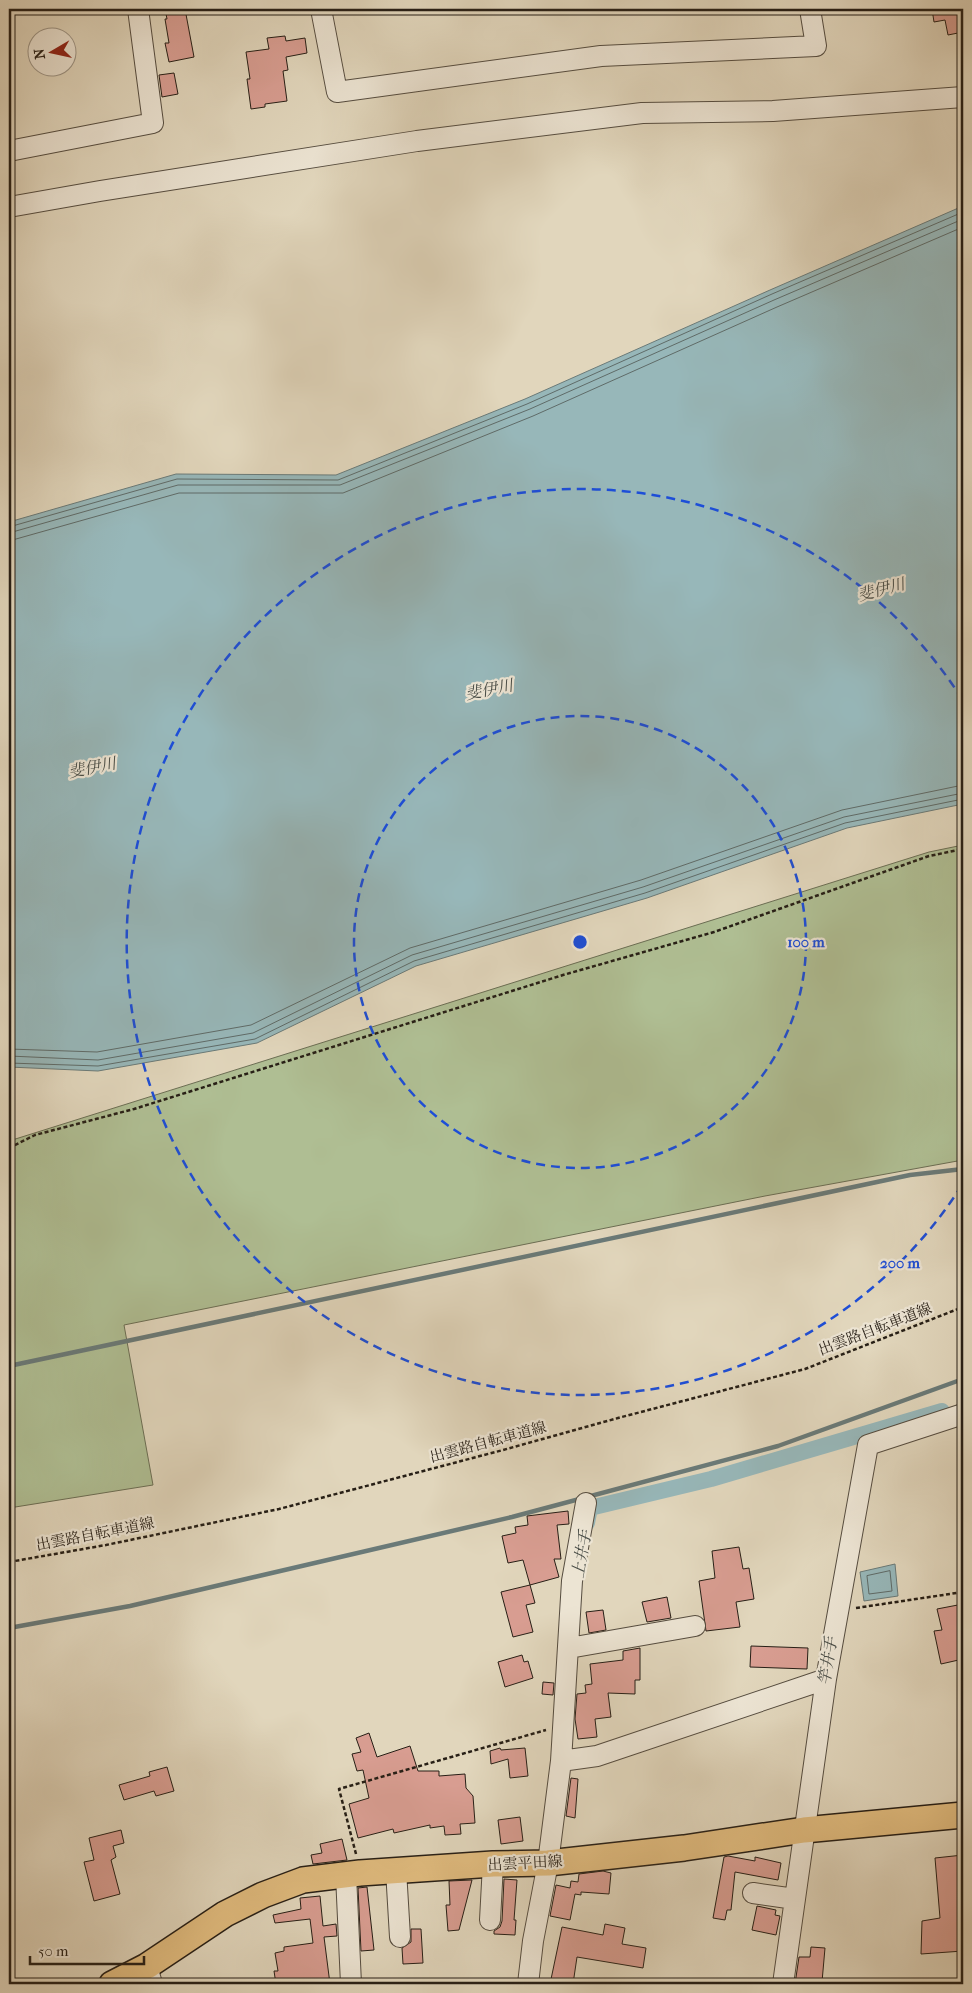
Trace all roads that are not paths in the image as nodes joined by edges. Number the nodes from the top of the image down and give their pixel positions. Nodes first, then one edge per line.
1 (138, 9) edge
2 (322, 9) edge
3 (810, 9) edge
4 (963, 97) edge
5 (9, 151) edge
6 (9, 207) edge
7 (963, 1414) edge
8 (586, 1503) dead end
9 (695, 1626) dead end
10 (569, 1648) junction
11 (826, 1679) junction
12 (561, 1761) junction
13 (963, 1815) edge
14 (804, 1830) junction
15 (548, 1863) junction
16 (493, 1864) junction
17 (396, 1870) junction
18 (353, 1874) junction
19 (753, 1893) dead end
20 (795, 1899) junction
21 (490, 1920) dead end
22 (400, 1936) dead end
23 (149, 1975) edge
24 (112, 1984) edge
25 (351, 1984) edge
26 (528, 1984) edge
27 (784, 1984) edge

1 - 5 street
2 - 3 street
4 - 6 street
7 - 11 street
8 - 10 street
9 - 10 street
10 - 12 street
11 - 12 street
11 - 14 street
12 - 15 street
13 - 14 main road, 出雲平田線
14 - 15 main road, 出雲平田線
14 - 20 street
15 - 16 main road, 出雲平田線
15 - 26 street
16 - 17 main road, 出雲平田線
16 - 21 street
17 - 18 main road, 出雲平田線
17 - 22 street
18 - 23 main road, 出雲平田線
18 - 25 street
19 - 20 street
20 - 27 street
23 - 24 main road, 出雲平田線

